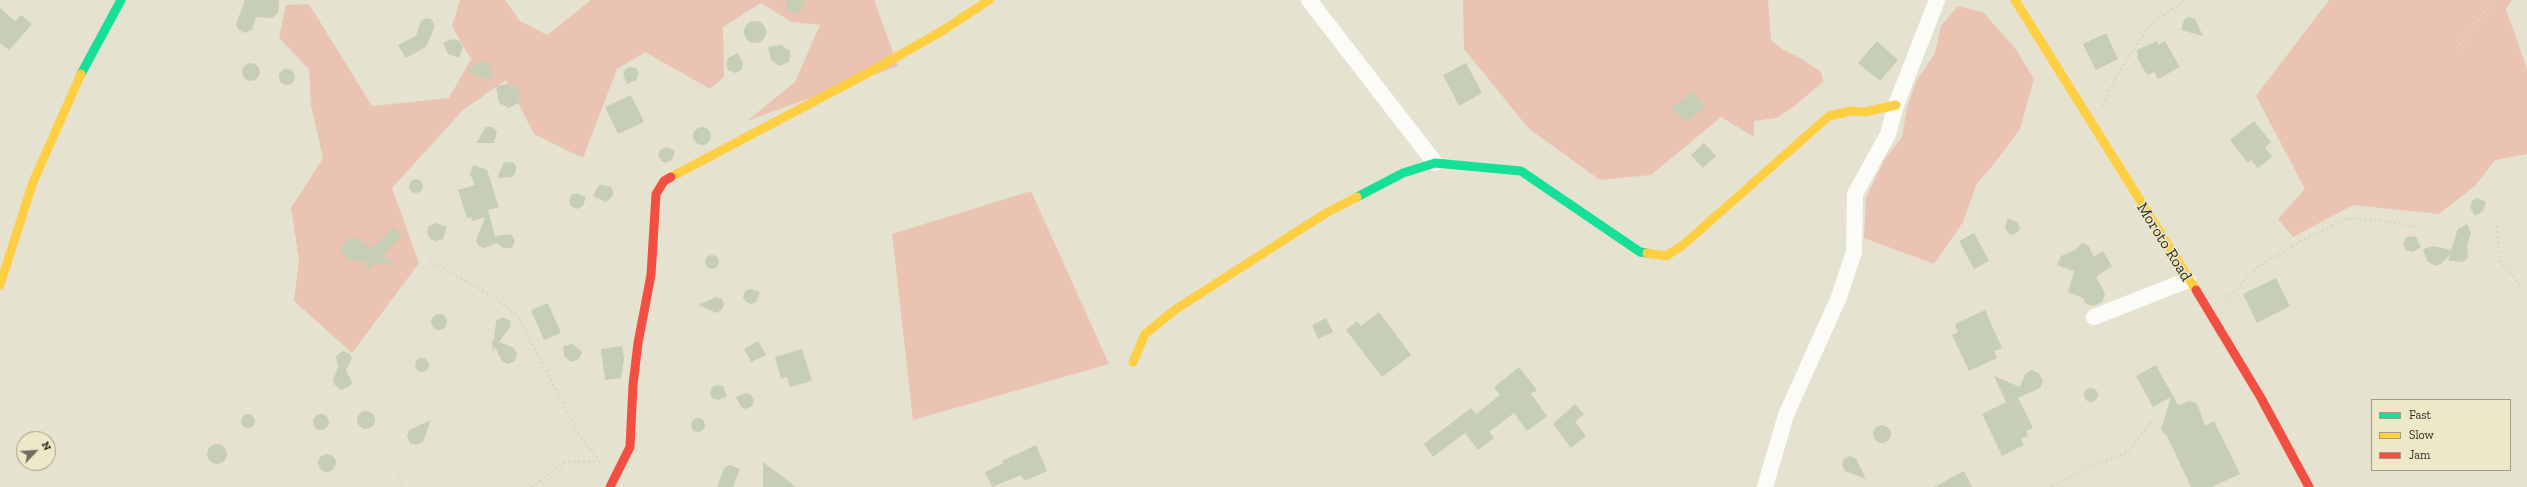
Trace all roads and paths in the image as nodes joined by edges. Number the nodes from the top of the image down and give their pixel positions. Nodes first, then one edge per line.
1 (121, 0) edge
2 (989, 0) edge
3 (1309, 0) edge
4 (1937, 0) edge
5 (2015, 0) edge
6 (2184, 0) edge
7 (2494, 0) edge
8 (2457, 49) dead end
9 (1896, 105) junction
10 (2093, 128) junction
11 (1435, 163) junction
12 (2497, 226) dead end
13 (2420, 228) dead end
14 (430, 262) dead end
15 (2188, 280) junction
16 (0, 285) edge
17 (2527, 290) edge
18 (2212, 315) junction
19 (2094, 317) dead end
20 (1133, 362) dead end
21 (2154, 419) dead end
22 (599, 460) junction
23 (399, 477) dead end
24 (612, 484) edge
25 (402, 487) edge
26 (531, 487) edge
27 (1765, 487) edge
28 (2052, 487) edge
29 (2309, 487) edge

1 - 16 street
2 - 24 street
3 - 11 street
4 - 9 street
5 - 10 street, Moroto Road
6 - 10 path
7 - 8 path
9 - 11 street
9 - 27 street
10 - 15 street, Moroto Road
11 - 20 street
12 - 17 path
13 - 18 path
14 - 22 path
15 - 18 street, Moroto Road
15 - 19 street
18 - 29 street, Moroto Road
21 - 28 path
22 - 24 path
22 - 26 path
23 - 25 path

